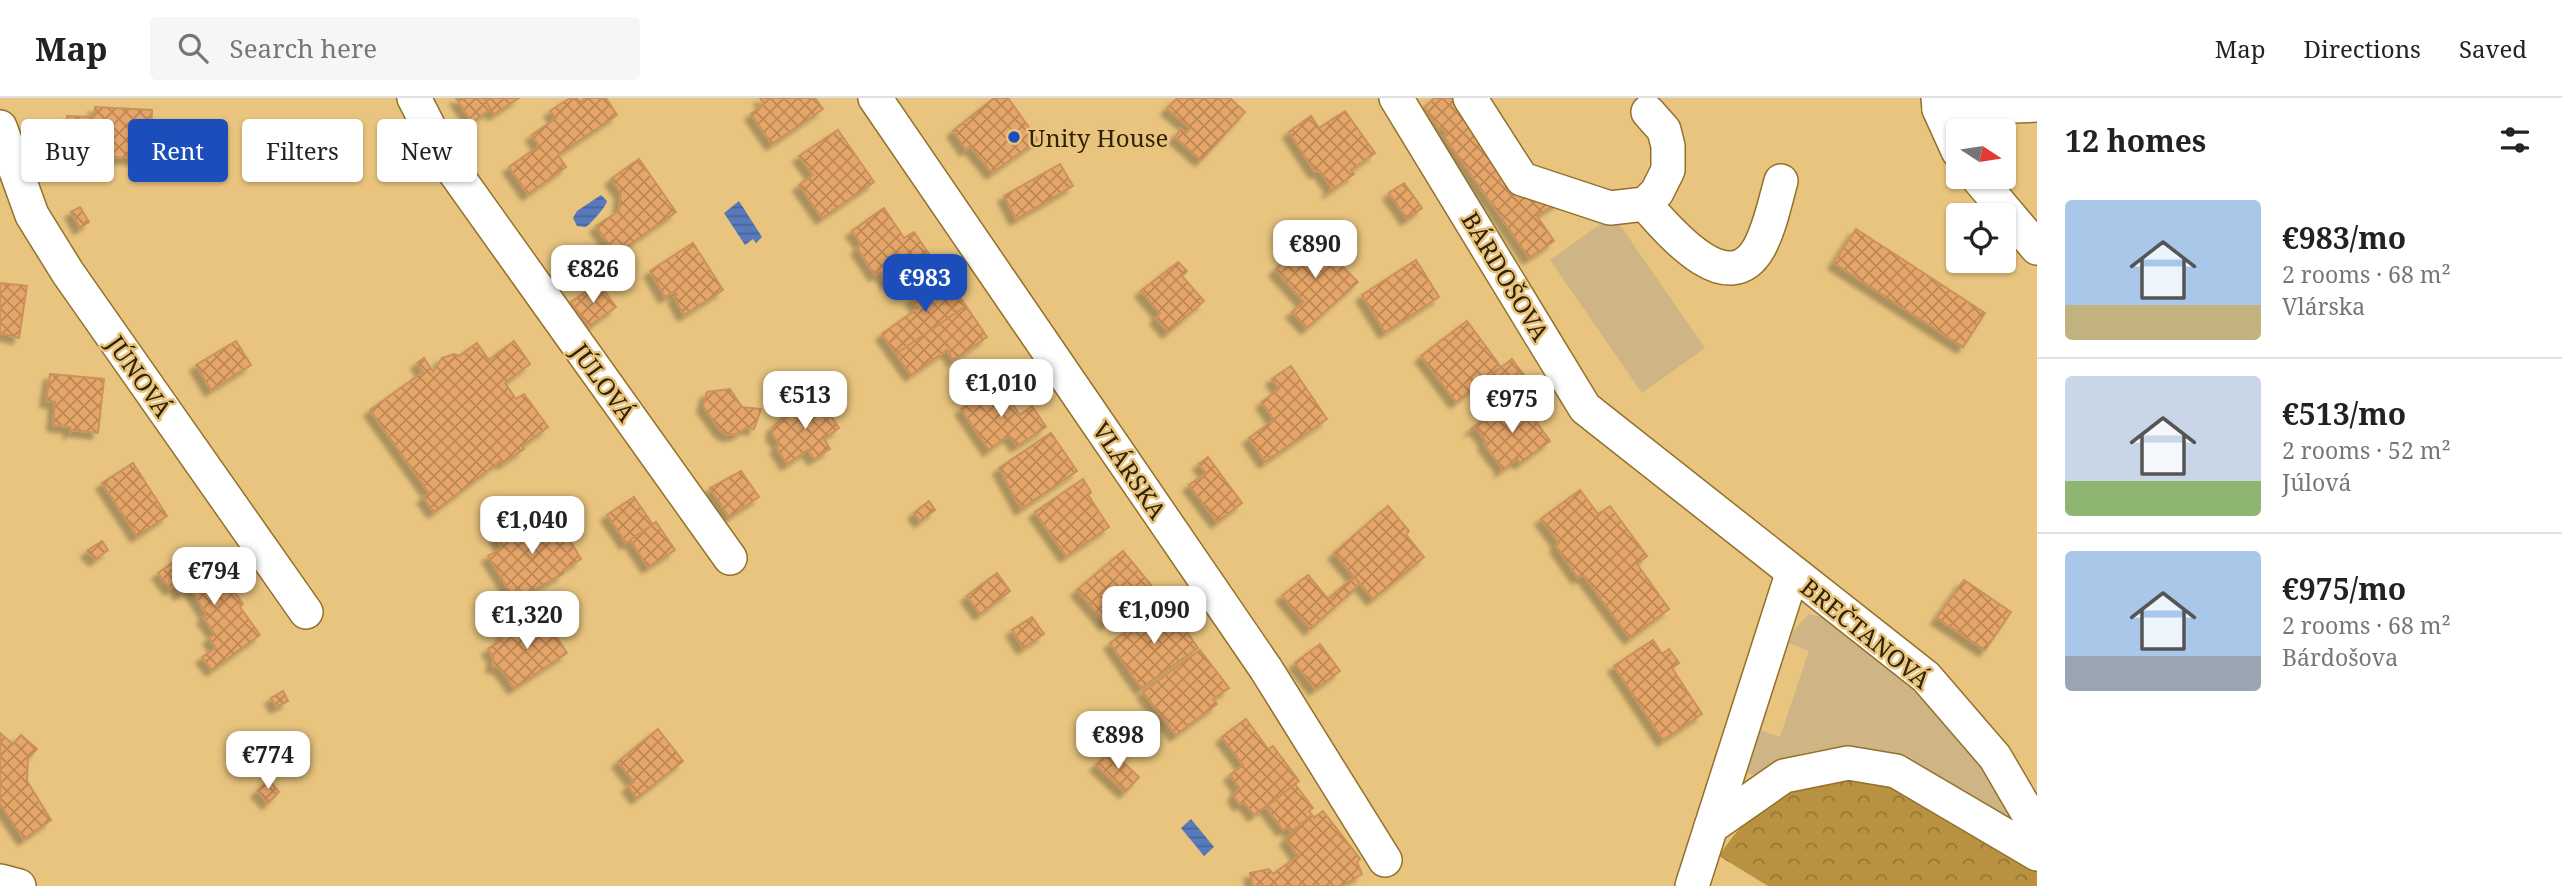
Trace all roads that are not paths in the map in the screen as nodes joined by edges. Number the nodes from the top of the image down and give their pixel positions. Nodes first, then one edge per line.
1 (414, 98) edge
2 (875, 98) edge
3 (1396, 98) edge
4 (1470, 98) edge
5 (1939, 104) edge
6 (2037, 105) edge
7 (1647, 112) dead end
8 (1946, 121) edge
9 (0, 127) edge
10 (1781, 181) dead end
11 (1987, 189) edge
12 (1645, 204) junction
13 (2037, 247) edge
14 (730, 558) dead end
15 (1792, 574) junction
16 (306, 612) dead end
17 (1711, 827) junction
18 (2037, 829) edge
19 (2037, 854) edge
20 (1385, 860) dead end
21 (0, 881) edge
22 (19, 886) edge
23 (1692, 886) edge

1 - 14 street, JÚLOVÁ
2 - 20 street, VLÁRSKA
3 - 15 street, BÁRDOŠOVA
4 - 12 street
5 - 6 street
5 - 8 street
7 - 12 street
9 - 16 street, JÚNOVÁ
10 - 12 street
11 - 13 street
15 - 17 street
15 - 18 street, BREČTANOVÁ
17 - 19 street
17 - 23 street
21 - 22 street

